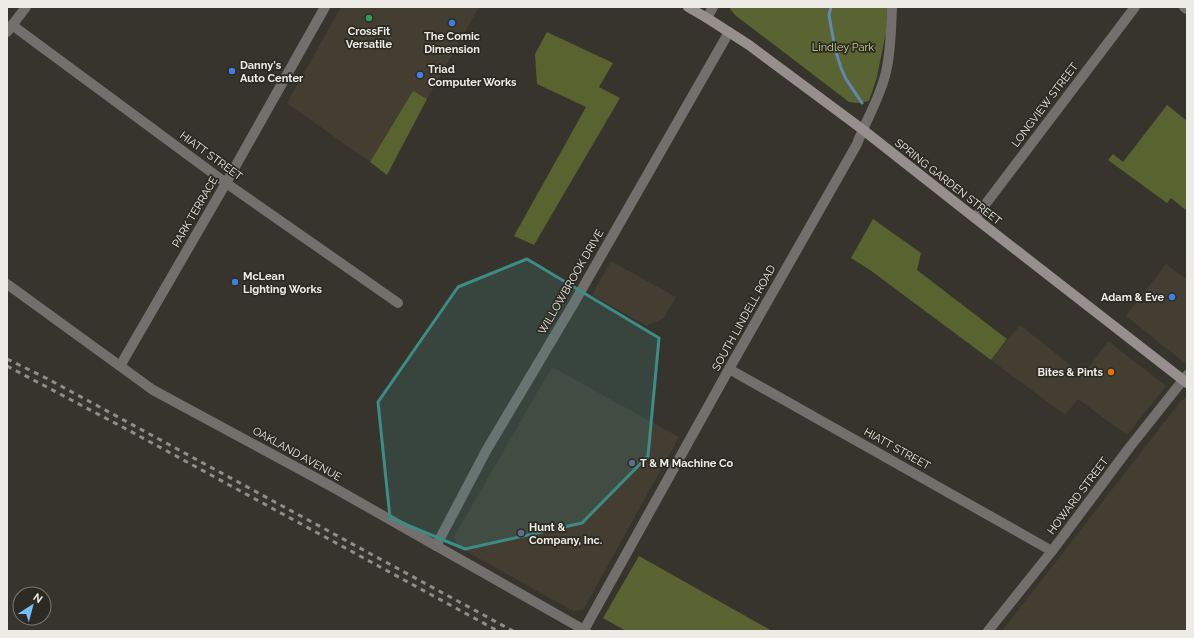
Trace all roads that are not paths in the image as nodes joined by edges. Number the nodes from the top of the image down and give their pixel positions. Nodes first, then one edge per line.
1 (26, 7) edge
2 (325, 7) edge
3 (688, 7) edge
4 (713, 7) edge
5 (892, 7) edge
6 (1134, 7) edge
7 (1184, 7) edge
8 (1187, 9) edge
9 (707, 18) junction
10 (10, 29) edge
11 (729, 32) junction
12 (862, 129) junction
13 (226, 183) junction
14 (975, 218) junction
15 (7, 284) edge
16 (398, 303) dead end
17 (120, 366) junction
18 (729, 369) junction
19 (1186, 380) edge
20 (436, 546) junction
21 (1052, 551) junction
22 (585, 630) edge
23 (988, 631) edge

1 - 10 street
2 - 13 street, PARK TERRACE
3 - 9 main road, SPRING GARDEN STREET
4 - 9 street
5 - 12 street, SOUTH LINDELL ROAD
6 - 14 street, LONGVIEW STREET
7 - 8 street
9 - 11 main road, SPRING GARDEN STREET
10 - 13 street, HIATT STREET
11 - 12 main road, SPRING GARDEN STREET
11 - 20 street, WILLOWBROOK DRIVE
12 - 14 main road, SPRING GARDEN STREET
12 - 18 street, SOUTH LINDELL ROAD
13 - 16 street, HIATT STREET
13 - 17 street, PARK TERRACE
14 - 19 main road, SPRING GARDEN STREET
15 - 17 street, OAKLAND AVENUE
17 - 20 street, OAKLAND AVENUE
18 - 21 street, HIATT STREET
18 - 22 street, SOUTH LINDELL ROAD
19 - 21 street, HOWARD STREET
20 - 22 street, OAKLAND AVENUE
21 - 23 street, HOWARD STREET

